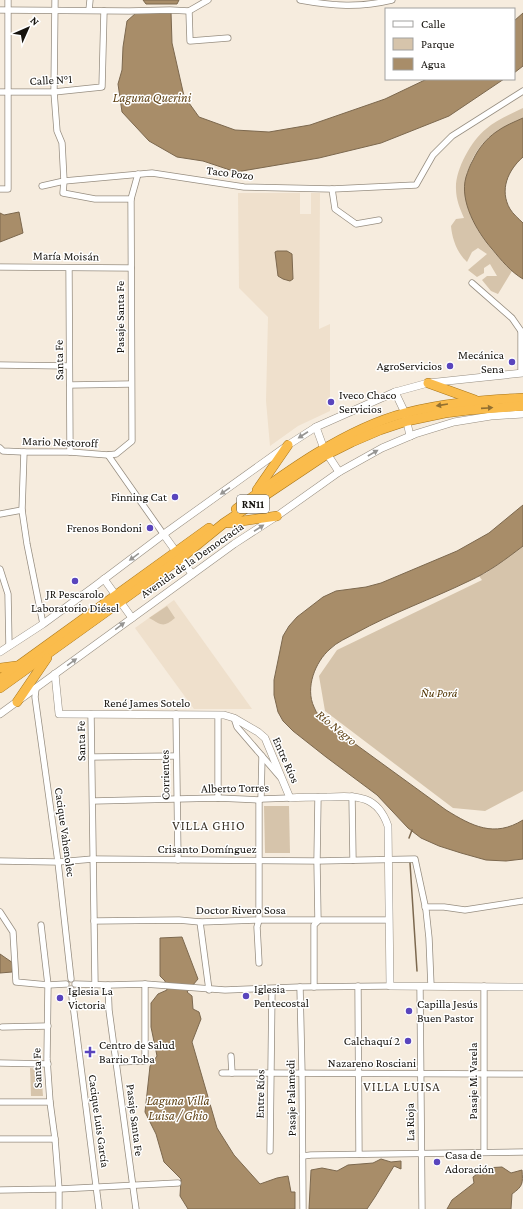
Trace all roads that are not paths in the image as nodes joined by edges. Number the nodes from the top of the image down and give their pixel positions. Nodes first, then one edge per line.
1 (8, 0) edge
2 (54, 0) edge
3 (90, 0) edge
4 (208, 0) edge
5 (300, 0) edge
6 (392, 0) edge
7 (0, 10) edge
8 (8, 10) junction
9 (55, 10) junction
10 (89, 10) junction
11 (104, 11) junction
12 (189, 11) junction
13 (228, 38) dead end
14 (523, 91) edge
15 (0, 92) edge
16 (9, 92) junction
17 (54, 92) junction
18 (138, 174) junction
19 (64, 181) junction
20 (42, 186) dead end
21 (0, 189) edge
22 (332, 189) junction
23 (131, 199) junction
24 (379, 220) dead end
25 (0, 266) edge
26 (69, 268) junction
27 (131, 268) junction
28 (472, 283) dead end
29 (522, 331) edge
30 (0, 364) edge
31 (69, 366) junction
32 (522, 373) edge
33 (428, 383) junction
34 (131, 384) junction
35 (70, 385) junction
36 (395, 392) junction
37 (523, 398) edge
38 (476, 400) junction
39 (523, 406) edge
40 (523, 414) edge
41 (406, 417) junction
42 (316, 427) junction
43 (410, 436) junction
44 (288, 445) junction
45 (1, 449) edge
46 (24, 452) junction
47 (70, 452) junction
48 (326, 452) junction
49 (116, 454) joint
50 (108, 455) junction
51 (339, 472) junction
52 (255, 495) junction
53 (22, 510) junction
54 (0, 514) edge
55 (278, 516) junction
56 (224, 523) junction
57 (164, 535) junction
58 (179, 555) junction
59 (0, 569) edge
60 (192, 574) junction
61 (104, 579) junction
62 (118, 599) junction
63 (132, 618) junction
64 (42, 624) junction
65 (9, 646) junction
66 (57, 646) junction
67 (0, 652) edge
68 (19, 665) junction
69 (0, 668) edge
70 (55, 674) junction
71 (0, 679) edge
72 (0, 688) edge
73 (36, 688) junction
74 (17, 702) junction
75 (0, 714) edge
76 (91, 714) junction
77 (176, 714) junction
78 (218, 715) junction
79 (234, 718) junction
80 (176, 756) junction
81 (262, 756) junction
82 (92, 757) junction
83 (282, 780) junction
84 (352, 796) junction
85 (318, 797) junction
86 (218, 798) junction
87 (290, 798) junction
88 (260, 799) junction
89 (176, 800) junction
90 (93, 802) junction
91 (260, 859) junction
92 (388, 859) junction
93 (93, 860) junction
94 (178, 860) junction
95 (353, 860) junction
96 (0, 861) edge
97 (317, 861) junction
98 (58, 862) junction
99 (523, 901) edge
100 (425, 907) junction
101 (0, 912) edge
102 (259, 920) junction
103 (388, 920) junction
104 (94, 921) junction
105 (318, 921) junction
106 (200, 922) junction
107 (41, 925) dead end
108 (259, 963) dead end
109 (73, 981) junction
110 (95, 984) junction
111 (145, 984) junction
112 (48, 985) junction
113 (108, 985) junction
114 (68, 986) junction
115 (358, 986) junction
116 (390, 986) junction
117 (431, 986) junction
118 (484, 986) junction
119 (523, 986) edge
120 (300, 987) junction
121 (314, 987) junction
122 (420, 987) junction
123 (272, 989) junction
124 (209, 990) junction
125 (48, 1026) junction
126 (2, 1027) dead end
127 (231, 1056) dead end
128 (116, 1062) junction
129 (0, 1063) edge
130 (48, 1064) junction
131 (222, 1073) dead end
132 (232, 1073) junction
133 (271, 1074) junction
134 (302, 1074) junction
135 (359, 1074) junction
136 (420, 1074) junction
137 (484, 1074) junction
138 (523, 1074) edge
139 (0, 1102) edge
140 (50, 1102) junction
141 (0, 1139) edge
142 (55, 1139) junction
143 (270, 1151) dead end
144 (484, 1152) junction
145 (523, 1152) edge
146 (422, 1153) junction
147 (359, 1154) junction
148 (303, 1156) junction
149 (178, 1183) dead end
150 (132, 1184) junction
151 (97, 1187) junction
152 (59, 1189) junction
153 (0, 1190) edge
154 (59, 1209) edge
155 (99, 1209) edge
156 (136, 1209) edge
157 (302, 1209) edge
158 (422, 1209) edge

1 - 8 street
2 - 9 street
3 - 10 street
4 - 12 street
5 - 6 street
7 - 8 street
8 - 9 street
8 - 16 street
9 - 10 street
9 - 17 street
10 - 11 street
11 - 12 street
11 - 17 street, Calle N°1
12 - 13 street
14 - 22 street, Taco Pozo
15 - 16 street, Calle N°1
16 - 17 street, Calle N°1
16 - 21 street
17 - 19 street
18 - 19 street, Taco Pozo
18 - 22 street, Taco Pozo
18 - 23 street, Pasaje Santa Fe
19 - 20 street, Taco Pozo
19 - 23 street
22 - 24 street
23 - 27 street, Pasaje Santa Fe
25 - 26 street, María Moisán
26 - 27 street, María Moisán
26 - 31 street, Santa Fe
27 - 34 street, Pasaje Santa Fe
28 - 29 street
29 - 32 street
30 - 31 street
31 - 35 street, Santa Fe
32 - 33 street
33 - 36 street
33 - 38 highway
34 - 35 street
34 - 49 street, Pasaje Santa Fe
35 - 47 street, Santa Fe
36 - 41 street
36 - 42 street
37 - 38 highway, Avenida de la Democracia / RN11
38 -> 41 highway, Avenida de la Democracia / RN11
41 -> 39 highway, Avenida de la Democracia / RN11
40 - 43 street, Avenida de la Democracia / RN11
41 - 43 street
41 - 48 highway, Avenida de la Democracia / RN11
42 -> 44 street
42 - 48 street
51 -> 43 street, Avenida de la Democracia / RN11
44 - 52 highway
44 -> 57 street
45 - 46 street, Mario Nestoroff
46 - 47 street, Mario Nestoroff
46 - 53 street
47 - 50 street, Mario Nestoroff
48 - 51 street
48 - 52 highway, Avenida de la Democracia / RN11
48 - 56 highway, Avenida de la Democracia / RN11
49 - 50 street, Mario Nestoroff
50 - 57 street
51 - 55 street, Avenida de la Democracia / RN11
52 - 58 highway, Avenida de la Democracia / RN11
53 - 54 street
53 - 64 street
55 - 56 highway
60 -> 55 street, Avenida de la Democracia / RN11
56 - 58 highway, Avenida de la Democracia / RN11
57 - 58 street
57 -> 61 street
58 - 60 street
58 - 62 highway, Avenida de la Democracia / RN11
59 - 65 street
60 - 63 street, Avenida de la Democracia / RN11
61 - 62 street
61 - 64 street
62 - 63 street
62 - 66 highway, Avenida de la Democracia / RN11
62 - 68 highway, Avenida de la Democracia / RN11
70 -> 63 street, Avenida de la Democracia / RN11
64 - 65 street
65 - 67 street
66 - 72 highway, Avenida de la Democracia / RN11
66 - 74 highway, RN11
68 - 69 highway
68 - 71 highway, Avenida de la Democracia / RN11
70 - 73 street, Avenida de la Democracia / RN11
70 - 76 street, René James Sotelo
73 - 74 street, Avenida de la Democracia / RN11
73 - 98 street, Cacique Vahenolec
74 - 75 street, Avenida de la Democracia / RN11
76 - 77 street, René James Sotelo
76 - 82 street, Santa Fe
77 - 78 street, René James Sotelo
77 - 80 street, Corrientes
78 - 79 street, René James Sotelo
78 - 86 street
79 - 81 street, Entre Ríos
79 - 83 street, Entre Ríos
80 - 82 street
80 - 89 street, Corrientes
81 - 83 street
81 - 88 street, Entre Ríos
82 - 90 street, Santa Fe
83 - 87 street, Entre Ríos
84 - 85 street, Alberto Torres
84 - 92 street, Alberto Torres
84 - 95 street
85 - 87 street, Alberto Torres
85 - 97 street
86 - 88 street, Alberto Torres
86 - 89 street, Alberto Torres
87 - 88 street, Alberto Torres
88 - 91 street, Entre Ríos
89 - 90 street, Alberto Torres
89 - 94 street, Corrientes
90 - 93 street, Santa Fe
91 - 94 street, Crisanto Domínguez
91 - 97 street, Crisanto Domínguez
91 - 102 street, Entre Ríos
92 - 95 street, Crisanto Domínguez
92 - 100 street, Crisanto Domínguez
92 - 103 street
93 - 94 street, Crisanto Domínguez
93 - 98 street, Crisanto Domínguez
93 - 104 street, Santa Fe
95 - 97 street, Crisanto Domínguez
96 - 98 street, Crisanto Domínguez
97 - 105 street
98 - 109 street, Cacique Vahenolec
99 - 100 street
100 - 117 street
101 - 112 street
102 - 105 street, Doctor Rivero Sosa
102 - 106 street, Doctor Rivero Sosa
102 - 108 street, Entre Ríos
103 - 105 street, Doctor Rivero Sosa
103 - 116 street
104 - 106 street, Doctor Rivero Sosa
104 - 110 street, Santa Fe
105 - 121 street
106 - 124 street
107 - 112 street, Santa Fe
109 - 110 street
109 - 114 street
110 - 113 street
111 - 113 street
111 - 124 street
111 - 128 street
112 - 114 street
112 - 125 street, Santa Fe
113 - 128 street, Pasaje Santa Fe
114 - 151 street, Cacique Luis García
115 - 116 street
115 - 121 street
115 - 135 street
116 - 122 street
117 - 118 street
117 - 122 street
118 - 119 street
118 - 137 street, Pasaje M. Varela
120 - 121 street
120 - 123 street
120 - 134 street, Pasaje Palamedi
122 - 136 street, La Rioja
123 - 124 street
123 - 133 street, Entre Ríos
125 - 126 street
125 - 130 street, Santa Fe
127 - 132 street
128 - 150 street, Pasaje Santa Fe
129 - 130 street
130 - 140 street, Santa Fe
131 - 132 street, Nazareno Rosciani
132 - 133 street, Nazareno Rosciani
133 - 134 street, Nazareno Rosciani
133 - 143 street, Entre Ríos
134 - 135 street, Nazareno Rosciani
134 - 148 street, Pasaje Palamedi
135 - 136 street, Nazareno Rosciani
135 - 147 street
136 - 137 street, Nazareno Rosciani
136 - 146 street, La Rioja
137 - 138 street, Nazareno Rosciani
137 - 144 street, Pasaje M. Varela
139 - 140 street
140 - 142 street, Santa Fe
141 - 142 street
142 - 152 street, Santa Fe
144 - 145 street
144 - 146 street
146 - 147 street
146 - 158 street, La Rioja
147 - 148 street
148 - 157 street, Pasaje Palamedi
149 - 150 street
150 - 151 street
150 - 156 street, Pasaje Santa Fe
151 - 152 street
151 - 155 street, Cacique Luis García
152 - 153 street
152 - 154 street, Santa Fe

